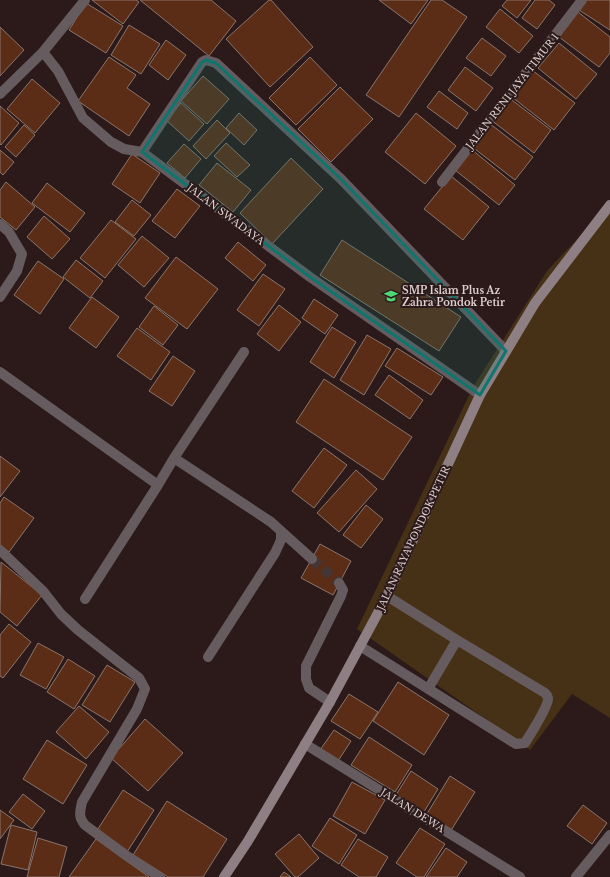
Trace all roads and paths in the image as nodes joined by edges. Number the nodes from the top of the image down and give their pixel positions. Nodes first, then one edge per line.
1 (85, 0) edge
2 (582, 0) edge
3 (43, 52) junction
4 (0, 94) edge
5 (142, 152) junction
6 (442, 182) dead end
7 (610, 205) edge
8 (0, 224) edge
9 (0, 297) edge
10 (506, 351) junction
11 (244, 352) dead end
12 (0, 372) edge
13 (480, 395) junction
14 (174, 458) junction
15 (158, 485) junction
16 (281, 531) junction
17 (1, 554) edge
18 (312, 559) tunnel mouth
19 (339, 583) dead end
20 (387, 596) junction
21 (85, 599) dead end
22 (457, 640) junction
23 (360, 646) junction
24 (208, 657) dead end
25 (428, 689) junction
26 (330, 702) junction
27 (305, 744) junction
28 (610, 835) edge
29 (160, 877) edge
30 (224, 877) edge
31 (520, 877) edge
32 (576, 877) edge

1 - 3 street
2 - 6 street, JALAN RENI JAYA TIMUR 1
3 - 4 street
3 - 5 street, JALAN SWADAYA
5 - 10 street
5 - 13 street, JALAN SWADAYA
7 - 10 main road, JALAN RAYA PONDOK PETIR
8 - 9 street
10 - 13 main road, JALAN RAYA PONDOK PETIR
11 - 14 street
12 - 15 street
13 - 20 main road, JALAN RAYA PONDOK PETIR
14 - 15 street
14 - 16 street
15 - 21 street
16 - 18 street
16 - 24 street
17 - 29 street
19 - 26 street
20 - 22 street
20 - 23 main road, JALAN RAYA PONDOK PETIR
22 - 25 street
22 - 25 street
23 - 25 street
23 - 26 main road, JALAN RAYA PONDOK PETIR
26 - 27 main road, JALAN RAYA PONDOK PETIR
27 - 30 main road, JALAN RAYA PONDOK PETIR
27 - 31 street, JALAN DEWA
28 - 32 street

